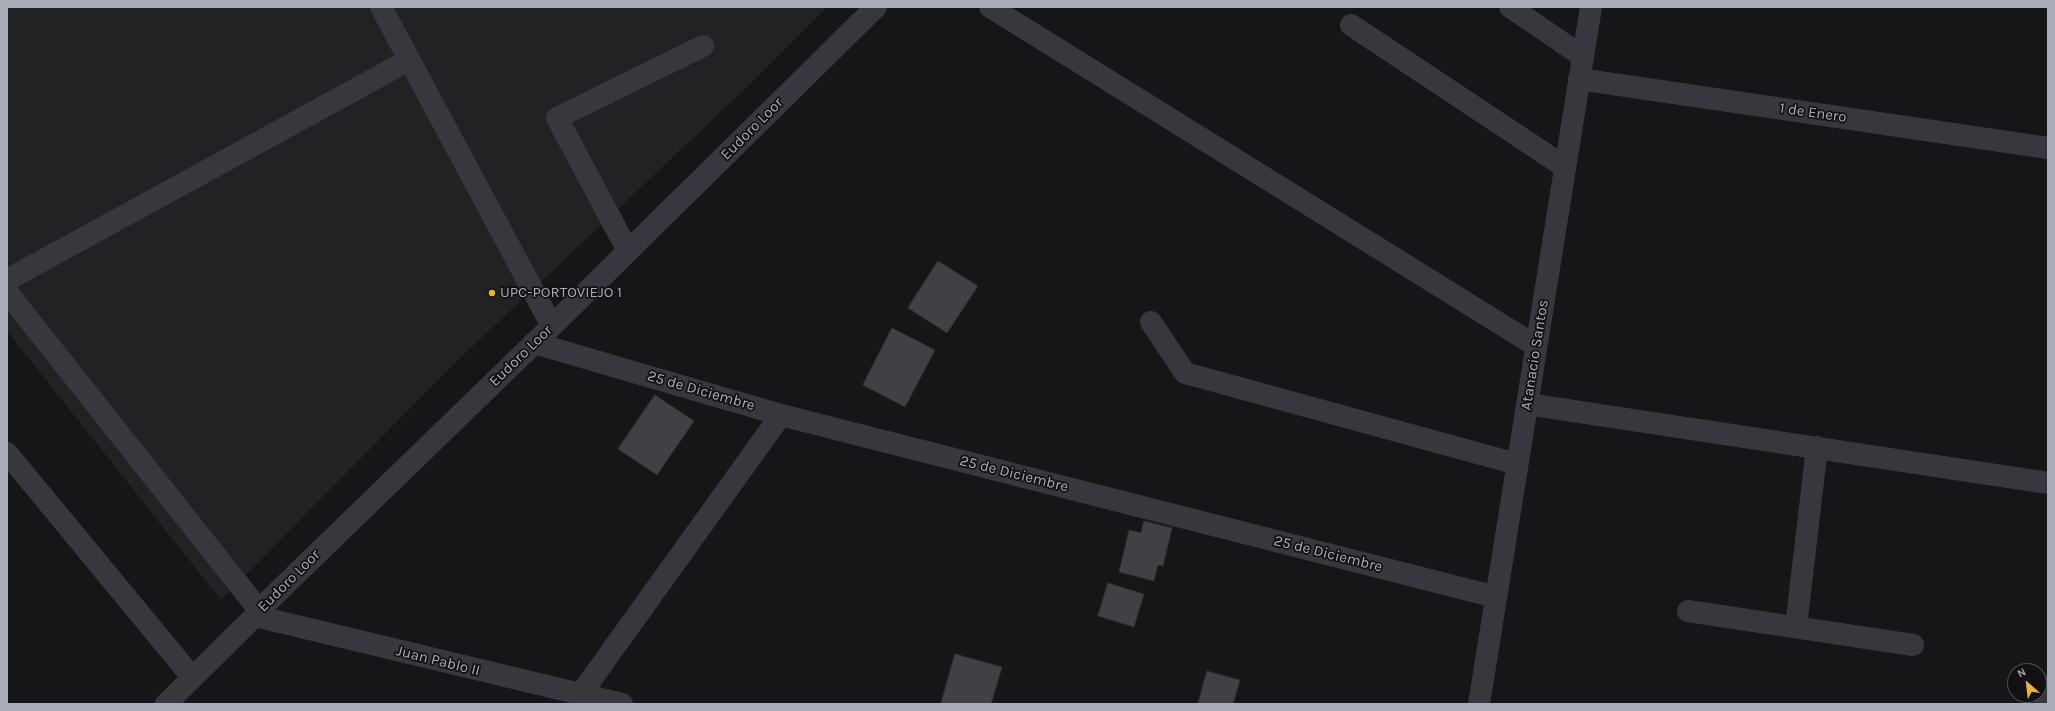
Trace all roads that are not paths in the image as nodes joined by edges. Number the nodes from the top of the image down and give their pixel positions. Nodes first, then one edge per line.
1 (381, 7) edge
2 (876, 7) edge
3 (990, 7) edge
4 (1510, 7) edge
5 (1591, 7) edge
6 (1352, 25) dead end
7 (703, 46) dead end
8 (1582, 56) junction
9 (409, 60) junction
10 (1578, 79) junction
11 (2048, 148) edge
12 (1565, 167) junction
13 (628, 251) junction
14 (7, 280) edge
15 (7, 292) edge
16 (1151, 322) dead end
17 (552, 326) junction
18 (534, 343) junction
19 (1536, 346) junction
20 (1527, 404) junction
21 (781, 415) junction
22 (1817, 447) junction
23 (7, 453) edge
24 (1517, 464) junction
25 (2048, 483) edge
26 (1496, 596) junction
27 (1688, 610) dead end
28 (257, 613) junction
29 (1796, 627) junction
30 (1913, 646) dead end
31 (192, 677) junction
32 (2048, 686) edge
33 (580, 695) junction
34 (166, 704) edge
35 (622, 704) edge
36 (1479, 704) edge
37 (2046, 704) edge

1 - 9 street
2 - 13 street, Eudoro Loor
3 - 19 street
4 - 8 street
5 - 8 street, Atanacio Santos
6 - 12 street
7 - 13 street
8 - 10 street, Atanacio Santos
9 - 14 street
9 - 17 street
10 - 11 street, 1 de Enero
10 - 12 street, Atanacio Santos
12 - 19 street, Atanacio Santos
13 - 17 street, Eudoro Loor
15 - 28 street
16 - 24 street
17 - 18 street, Eudoro Loor
18 - 21 street, 25 de Diciembre
18 - 28 street, Eudoro Loor
19 - 20 street, Atanacio Santos
20 - 22 street
20 - 24 street, Atanacio Santos
21 - 26 street, 25 de Diciembre
21 - 33 street
22 - 25 street
22 - 29 street
23 - 31 street
24 - 26 street, Atanacio Santos
26 - 36 street, Atanacio Santos
27 - 29 street
28 - 31 street, Eudoro Loor
28 - 33 street, Juan Pablo II
29 - 30 street
31 - 34 street, Eudoro Loor
32 - 37 street
33 - 35 street, Juan Pablo II

